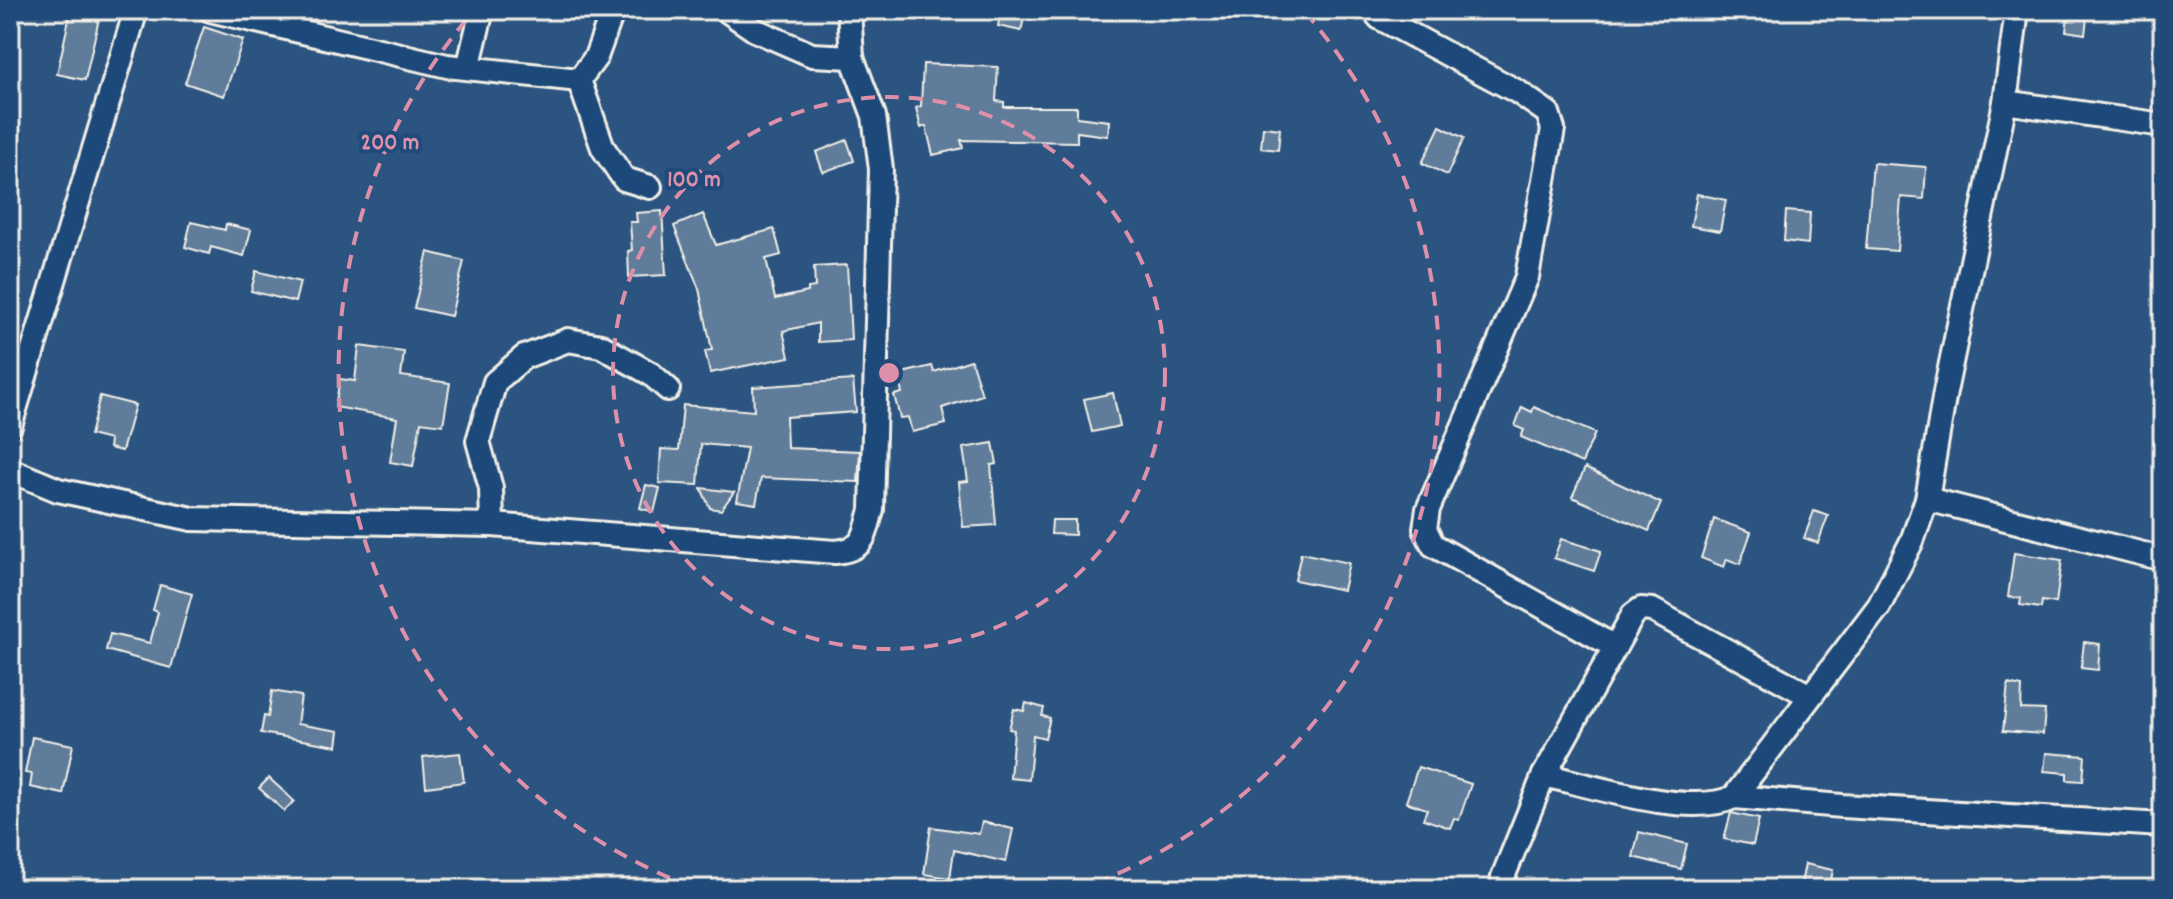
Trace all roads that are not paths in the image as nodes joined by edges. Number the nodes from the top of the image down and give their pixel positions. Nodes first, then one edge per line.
1 (136, 10) edge
2 (210, 10) edge
3 (482, 10) edge
4 (613, 10) edge
5 (726, 10) edge
6 (849, 10) edge
7 (1373, 10) edge
8 (2017, 10) edge
9 (852, 57) junction
10 (468, 68) junction
11 (579, 80) junction
12 (2005, 102) junction
13 (2163, 125) edge
14 (650, 187) dead end
15 (668, 389) dead end
16 (10, 426) edge
17 (10, 470) edge
18 (1927, 499) junction
19 (492, 525) junction
20 (2163, 559) edge
21 (1615, 647) junction
22 (1810, 696) junction
23 (1544, 775) junction
24 (1734, 797) junction
25 (2163, 825) edge
26 (1503, 889) edge

1 - 16 street
2 - 10 street
3 - 10 street
4 - 11 street
5 - 9 street
6 - 9 street
7 - 21 street
8 - 12 street
9 - 19 street
10 - 11 street
11 - 14 street
12 - 13 street
12 - 18 street
15 - 19 street
17 - 19 street
18 - 20 street
18 - 22 street
21 - 22 street
21 - 23 street
22 - 24 street
23 - 24 street
23 - 26 street
24 - 25 street

